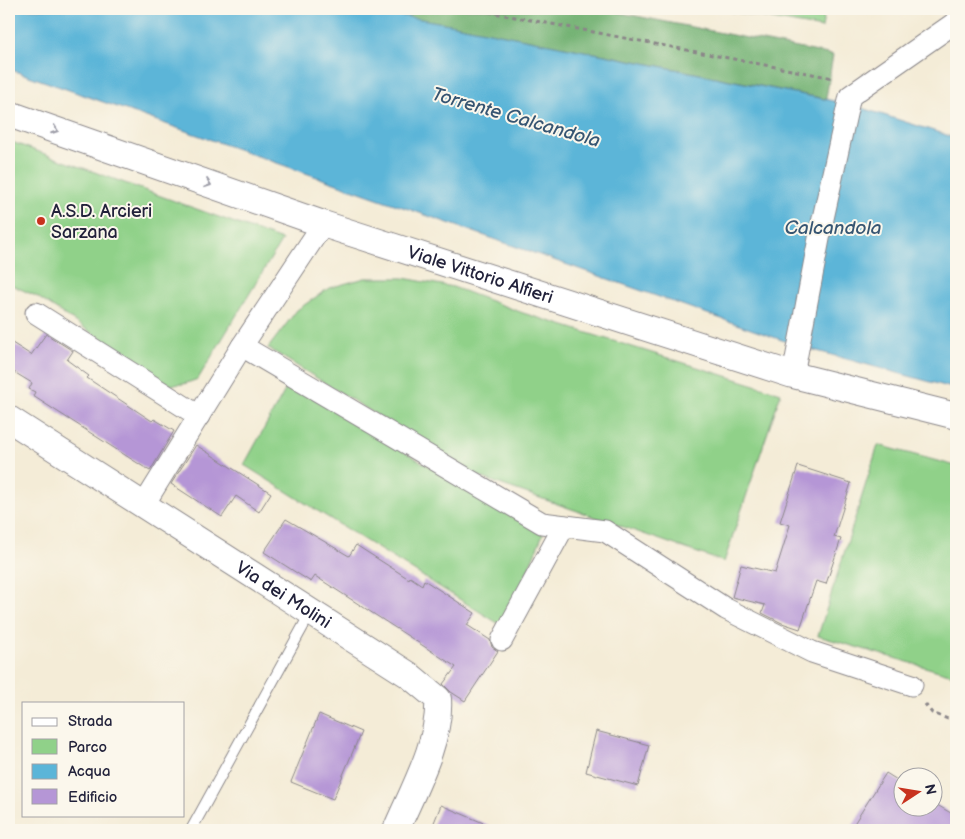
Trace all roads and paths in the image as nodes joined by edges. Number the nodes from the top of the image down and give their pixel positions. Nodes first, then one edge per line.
1 (472, 9) edge
2 (956, 22) edge
3 (850, 96) junction
4 (9, 114) edge
5 (322, 224) junction
6 (36, 313) dead end
7 (242, 346) junction
8 (793, 375) junction
9 (199, 416) junction
10 (956, 416) edge
11 (9, 419) edge
12 (143, 506) junction
13 (564, 526) junction
14 (312, 612) junction
15 (502, 640) dead end
16 (912, 685) joint
17 (956, 722) edge
18 (191, 830) edge
19 (396, 830) edge

1 - 3 path
2 - 3 street
3 - 8 street
4 -> 5 street, Viale Vittorio Alfieri
5 - 7 street
5 - 8 street, Viale Vittorio Alfieri
6 - 9 street
7 - 9 street
7 - 13 street
8 - 10 street, Viale Vittorio Alfieri
9 - 12 street
11 - 12 street, Via dei Molini
12 - 14 street, Via dei Molini
13 - 15 street
13 - 16 street
14 - 18 lane
14 - 19 street, Via dei Molini
16 - 17 path

